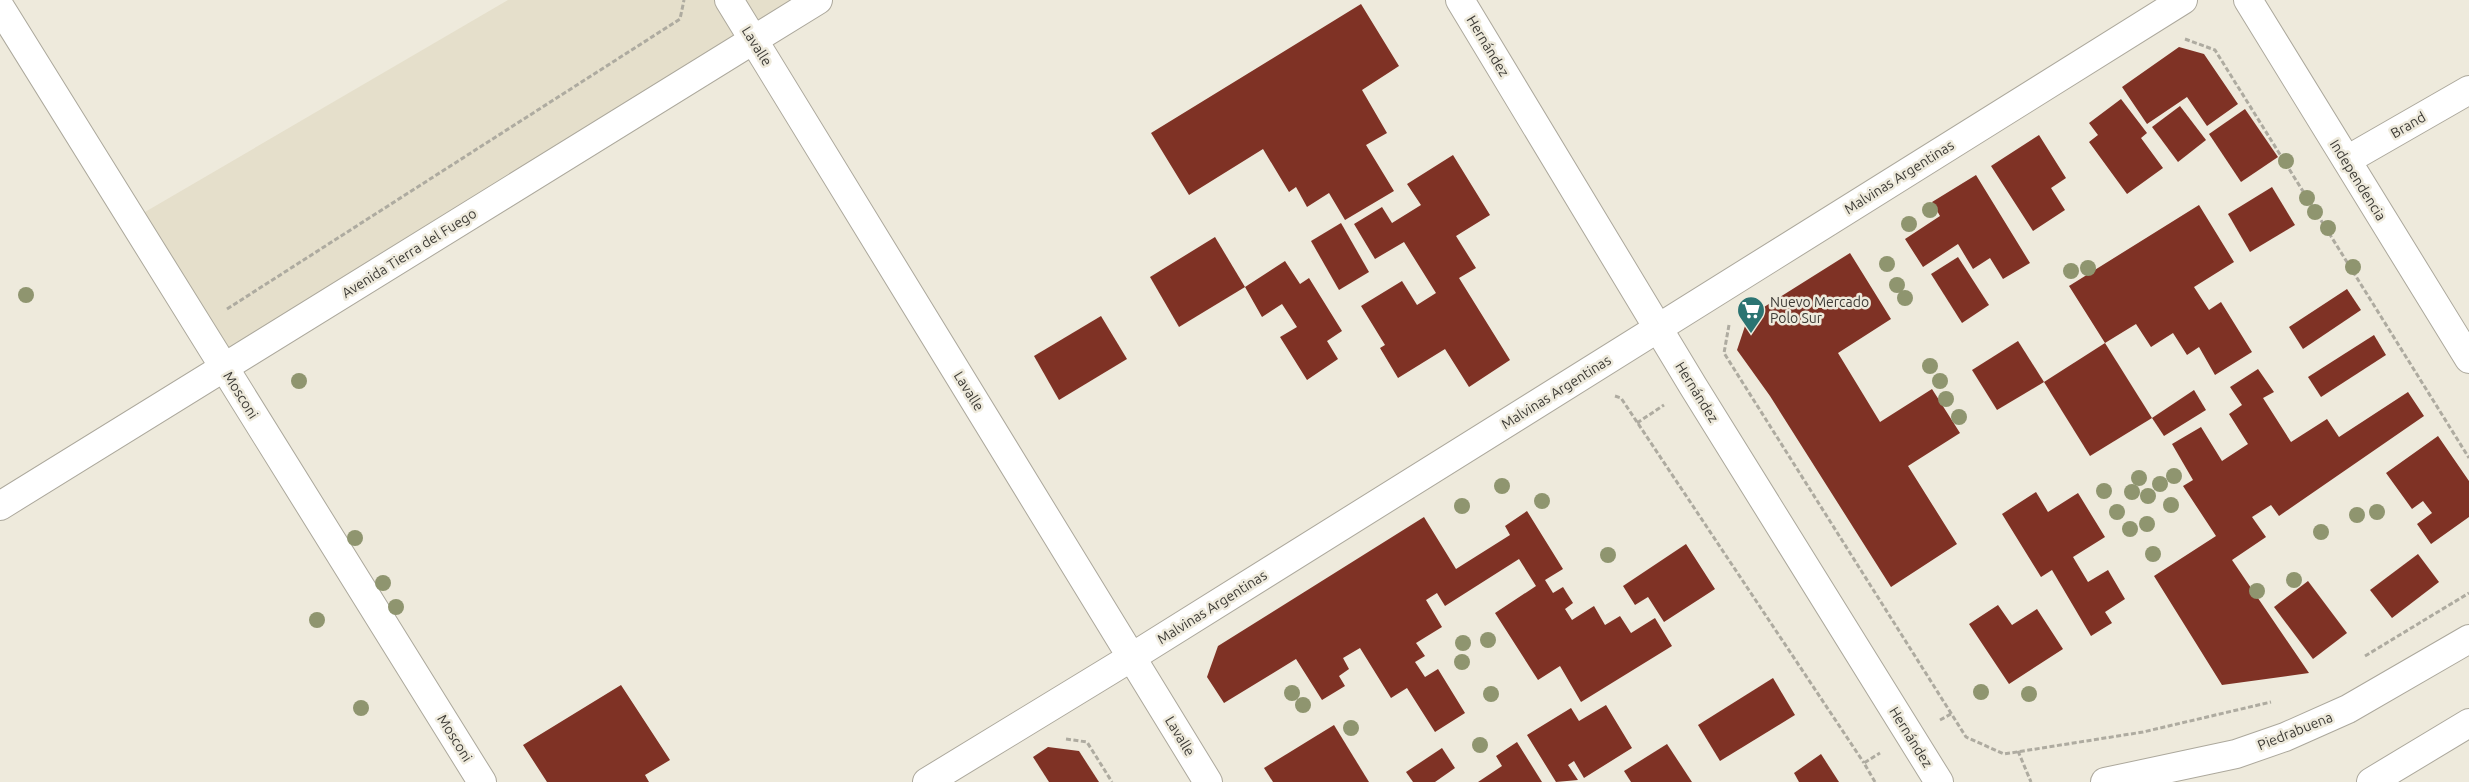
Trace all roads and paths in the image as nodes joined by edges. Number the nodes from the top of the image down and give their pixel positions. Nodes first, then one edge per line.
1 (684, 0) edge
2 (729, 0) edge
3 (818, 0) edge
4 (1460, 0) edge
5 (2183, 0) edge
6 (2248, 0) edge
7 (0, 7) edge
8 (2180, 38) dead end
9 (753, 39) junction
10 (2469, 90) edge
11 (2347, 160) junction
12 (224, 311) dead end
13 (1730, 324) dead end
14 (1658, 328) junction
15 (2469, 359) edge
16 (224, 368) junction
17 (1612, 395) dead end
18 (2469, 458) edge
19 (0, 506) edge
20 (2469, 594) edge
21 (2469, 639) edge
22 (1132, 657) junction
23 (2358, 660) dead end
24 (2279, 701) dead end
25 (2469, 723) edge
26 (2018, 751) junction
27 (1864, 762) dead end
28 (482, 782) edge
29 (927, 782) edge
30 (1208, 782) edge
31 (1939, 782) edge
32 (2031, 782) edge
33 (2105, 782) edge
34 (2371, 782) edge

1 - 12 path
2 - 9 street, Lavalle
3 - 9 street, Avenida Tierra del Fuego
4 - 14 street, Hernández
5 - 14 street, Malvinas Argentinas
6 - 11 street, Independencia
7 - 16 street, Mosconi
8 - 18 path
9 - 16 street, Avenida Tierra del Fuego
9 - 22 street, Lavalle
10 - 11 street, Brand
11 - 15 street, Independencia
13 - 26 path
14 - 22 street, Malvinas Argentinas
14 - 31 street, Hernández
16 - 19 street, Avenida Tierra del Fuego
16 - 28 street, Mosconi
17 - 27 path
20 - 23 path
21 - 33 street, Piedrabuena
22 - 29 street, Malvinas Argentinas
22 - 30 street, Lavalle
24 - 26 path
25 - 34 street
26 - 32 path

